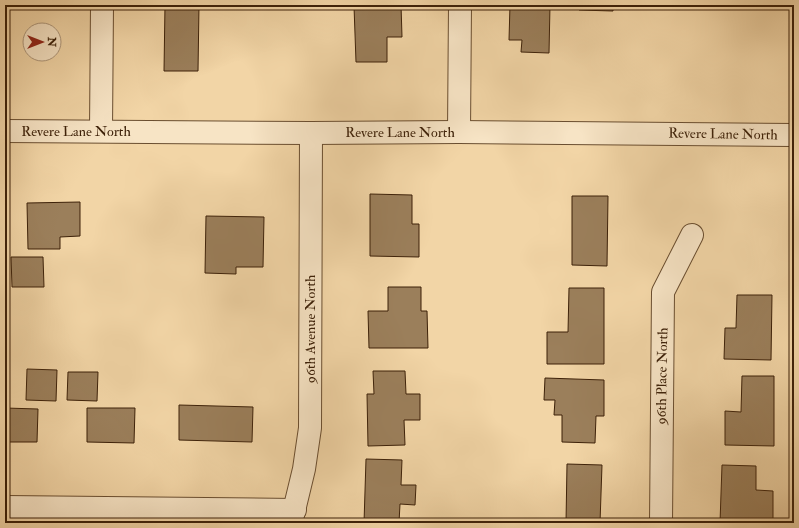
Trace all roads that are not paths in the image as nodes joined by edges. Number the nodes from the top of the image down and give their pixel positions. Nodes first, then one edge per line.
1 (102, 5) edge
2 (460, 5) edge
3 (101, 130) junction
4 (5, 131) edge
5 (459, 132) junction
6 (311, 133) junction
7 (794, 135) edge
8 (692, 235) dead end
9 (5, 507) edge
10 (293, 517) edge
11 (661, 523) edge

1 - 3 street
2 - 5 street
3 - 4 street, Revere Lane North
3 - 6 street, Revere Lane North
5 - 6 street, Revere Lane North
5 - 7 street, Revere Lane North
6 - 10 street, 96th Avenue North
8 - 11 street, 96th Place North
9 - 10 street

